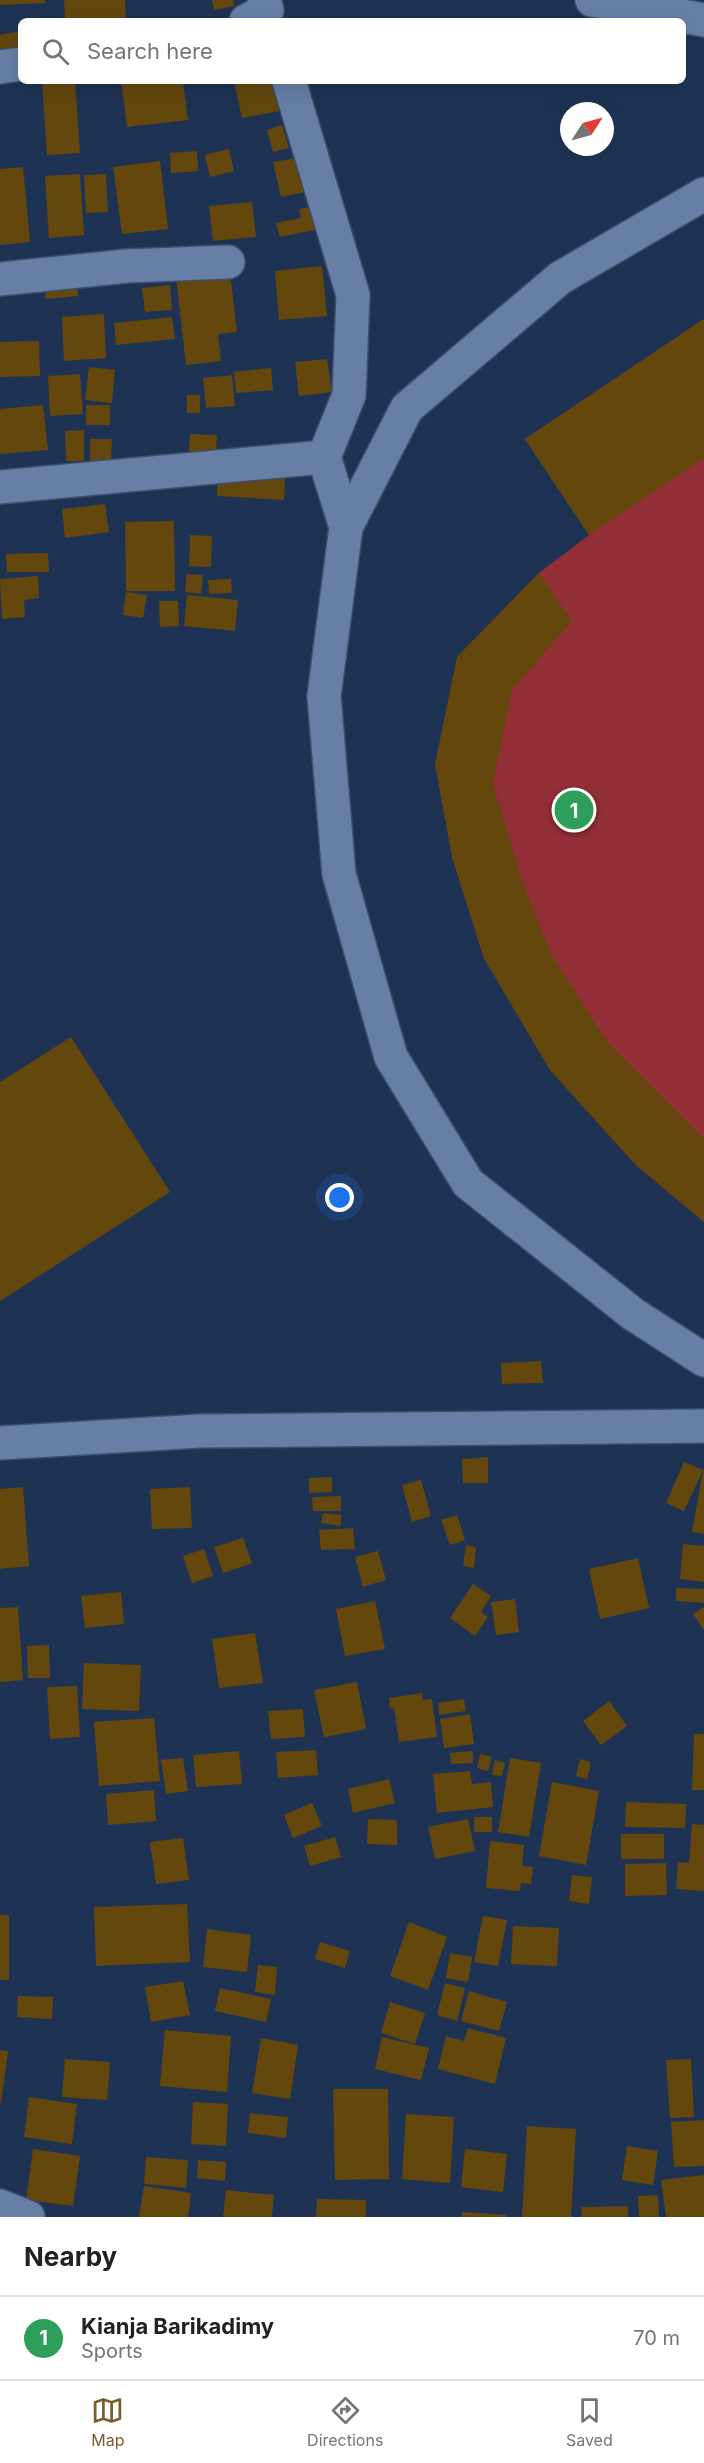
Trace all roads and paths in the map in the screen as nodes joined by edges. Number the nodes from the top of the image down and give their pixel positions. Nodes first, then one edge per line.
1 (592, 0) edge
2 (704, 20) edge
3 (18, 64) edge
4 (0, 67) edge
5 (290, 84) edge
6 (704, 194) edge
7 (228, 262) dead end
8 (0, 279) edge
9 (324, 457) junction
10 (0, 488) edge
11 (346, 527) junction
12 (704, 1360) edge
13 (704, 1426) edge
14 (0, 1443) edge
15 (0, 2206) edge
16 (28, 2217) edge

1 - 2 street
3 - 4 street
5 - 9 street
6 - 11 street
7 - 8 street
9 - 10 street
9 - 11 street
11 - 12 street
13 - 14 street
15 - 16 street

